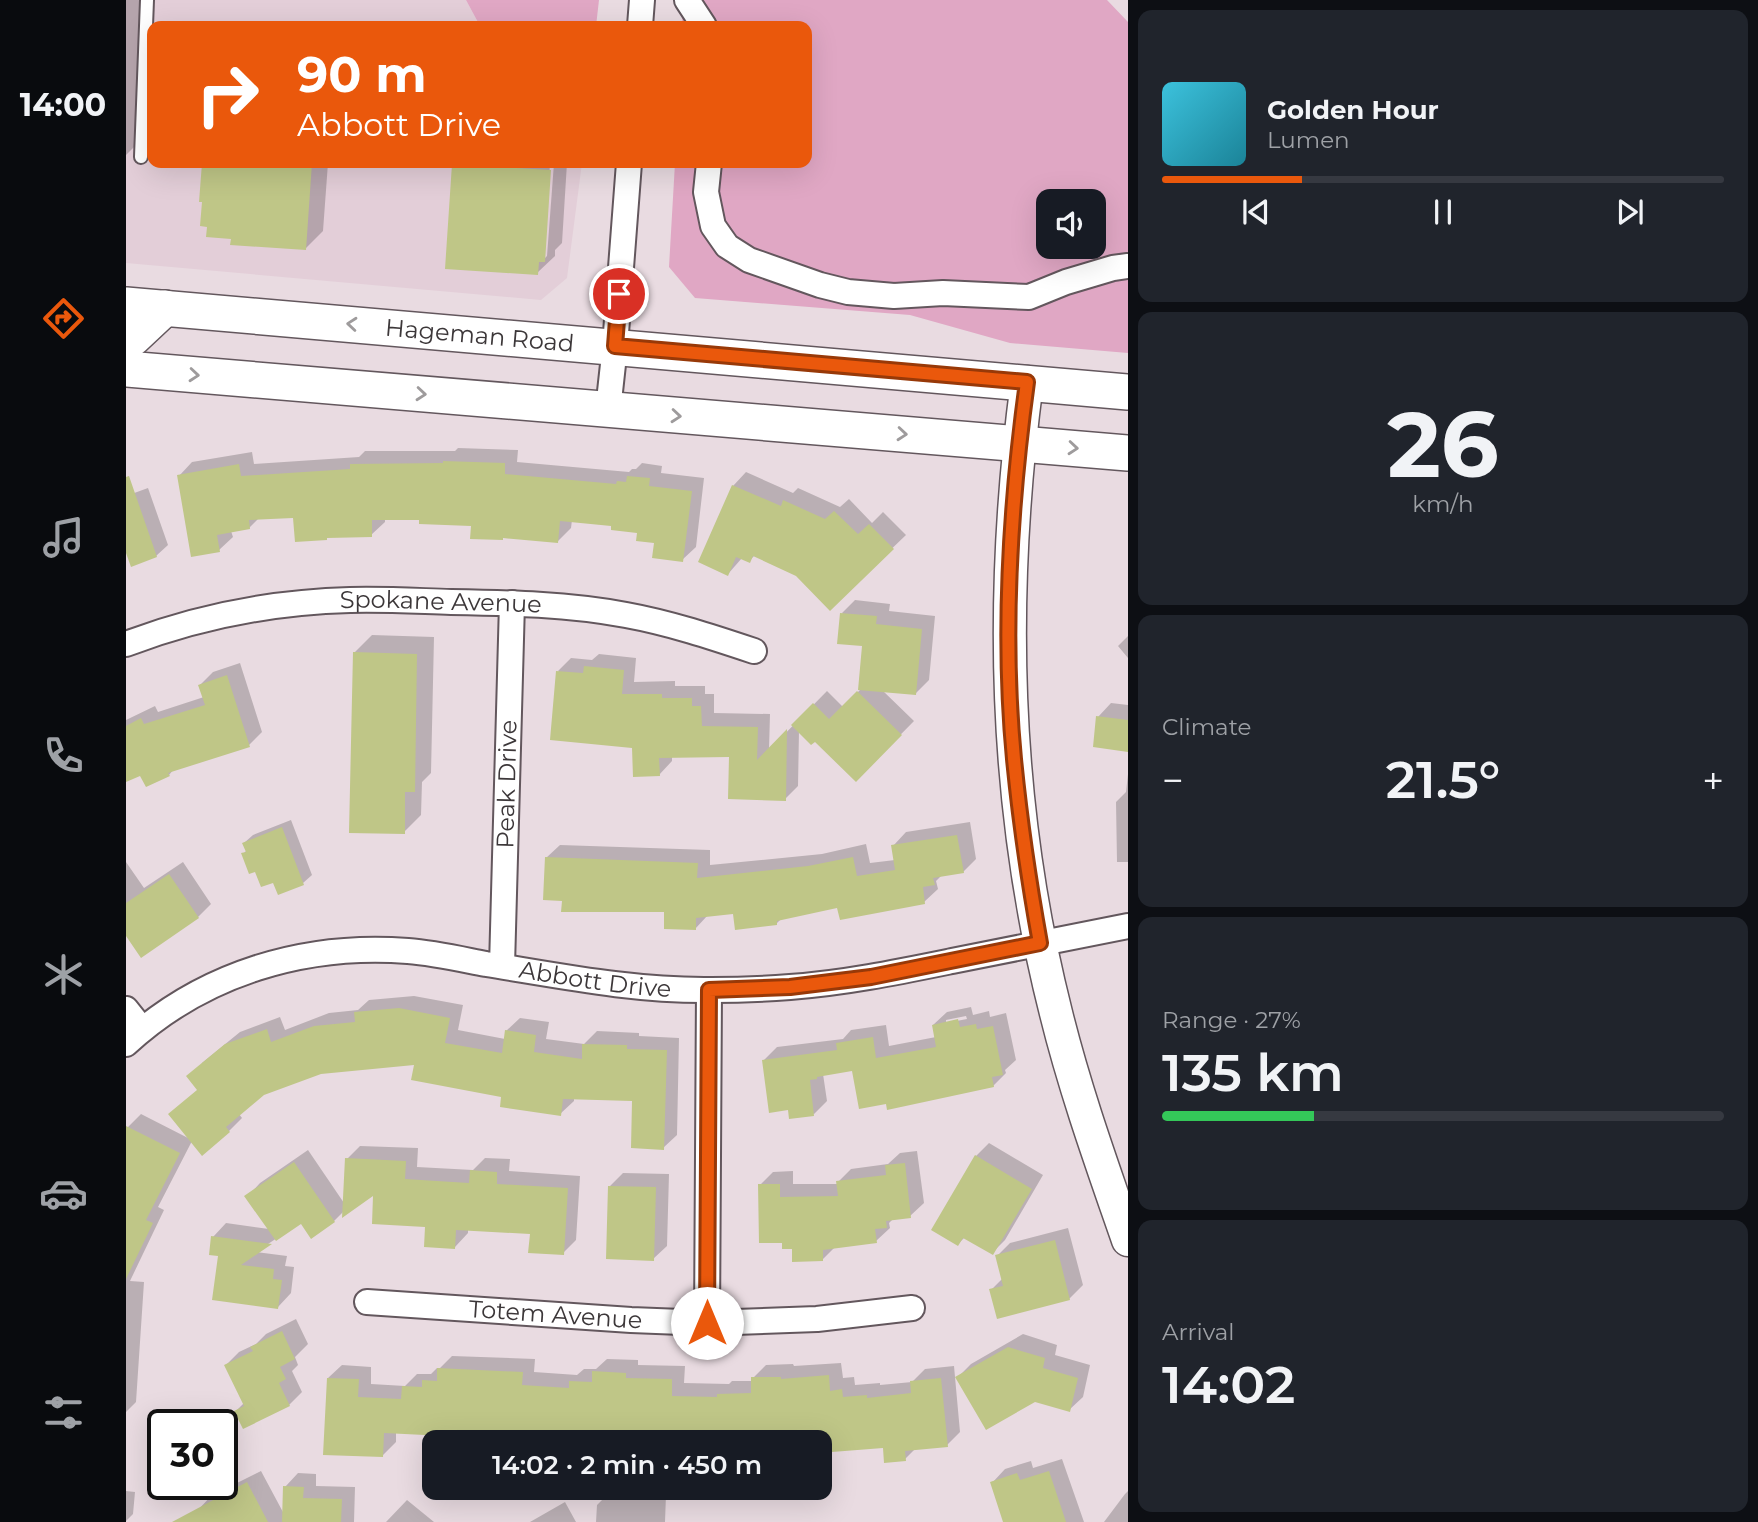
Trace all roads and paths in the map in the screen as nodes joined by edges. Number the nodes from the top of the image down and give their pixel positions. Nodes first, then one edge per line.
1 (147, 0) edge
2 (642, 0) edge
3 (687, 0) edge
4 (640, 21) edge
5 (701, 21) edge
6 (141, 157) dead end
7 (629, 168) edge
8 (708, 168) edge
9 (1128, 266) edge
10 (126, 304) edge
11 (165, 308) junction
12 (126, 338) edge
13 (615, 346) junction
14 (126, 369) edge
15 (1027, 382) junction
16 (1128, 392) edge
17 (608, 410) junction
18 (1019, 444) junction
19 (1128, 453) edge
20 (512, 603) junction
21 (126, 643) edge
22 (754, 651) dead end
23 (1128, 926) edge
24 (1040, 943) junction
25 (502, 966) junction
26 (709, 990) junction
27 (126, 1009) edge
28 (134, 1037) edge
29 (1128, 1240) edge
30 (367, 1302) dead end
31 (912, 1308) dead end
32 (707, 1323) junction

1 - 6 lane
2 - 4 street
3 - 5 street
7 - 13 street
8 - 9 street
10 - 11 main road, Hageman Road
11 - 12 main road
13 -> 11 main road, Hageman Road
13 - 15 main road, Hageman Road
13 - 17 street
14 -> 17 main road
15 - 16 main road, Hageman Road
15 - 18 street
17 -> 18 main road
18 -> 19 main road
18 - 24 street
20 - 21 street, Spokane Avenue
20 - 22 street, Spokane Avenue
20 - 25 street, Peak Drive
23 - 24 street, Abbott Drive
24 - 26 street, Abbott Drive
24 - 29 street
25 - 26 street, Abbott Drive
25 - 28 street, Abbott Drive
26 - 32 street
27 - 28 street
30 - 32 street, Totem Avenue
31 - 32 street, Totem Avenue

